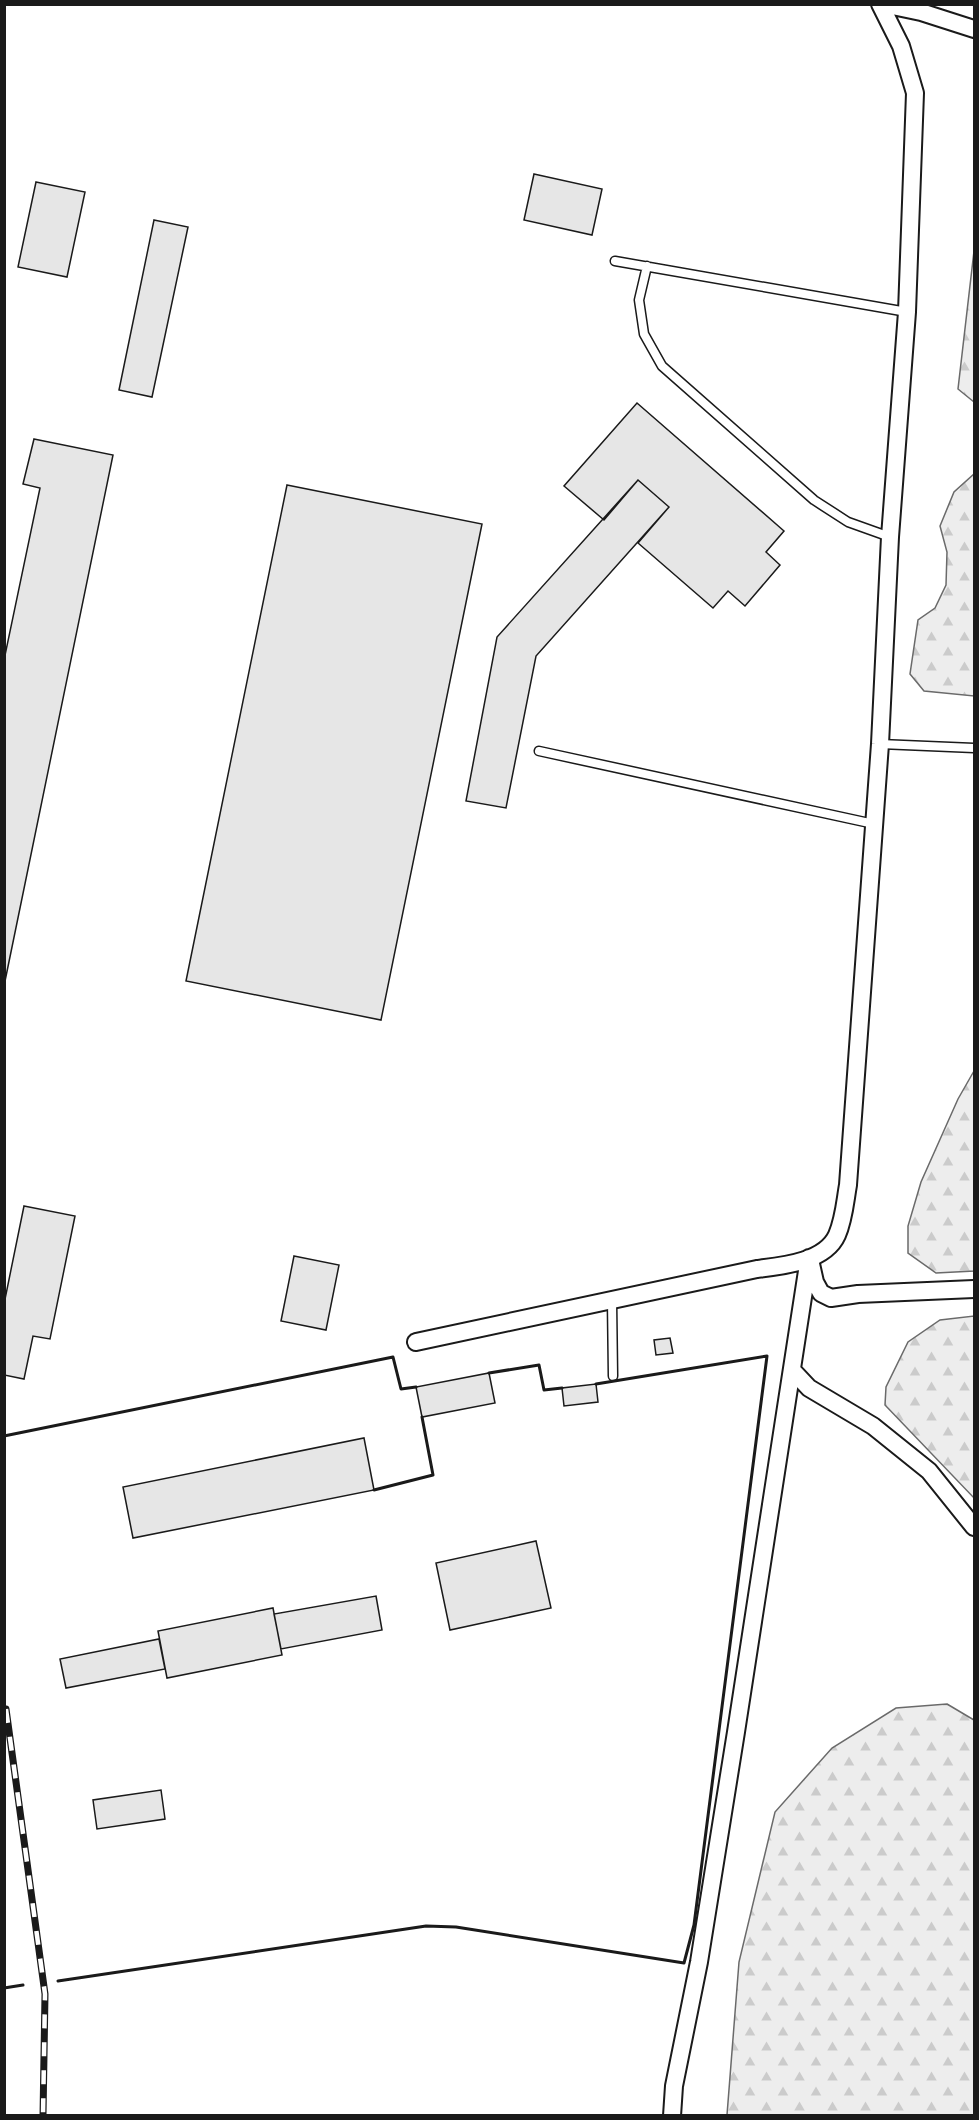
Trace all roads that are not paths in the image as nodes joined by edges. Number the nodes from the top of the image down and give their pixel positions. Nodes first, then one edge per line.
1 (882, 4) edge
2 (975, 29) edge
3 (615, 261) dead end
4 (647, 266) junction
5 (907, 312) junction
6 (890, 537) junction
7 (880, 744) junction
8 (975, 748) edge
9 (539, 751) dead end
10 (874, 824) junction
11 (809, 1258) junction
12 (975, 1289) edge
13 (612, 1301) junction
14 (416, 1342) dead end
15 (793, 1371) junction
16 (613, 1376) dead end
17 (975, 1527) edge
18 (672, 2115) edge

1 - 2 street
1 - 5 street
3 - 4 lane
4 - 5 lane
4 - 6 lane
5 - 6 street
6 - 7 street
7 - 8 lane
7 - 10 street
9 - 10 lane
10 - 11 street
11 - 12 street
11 - 13 street
11 - 15 street
13 - 14 street
13 - 16 lane
15 - 17 street
15 - 18 street

